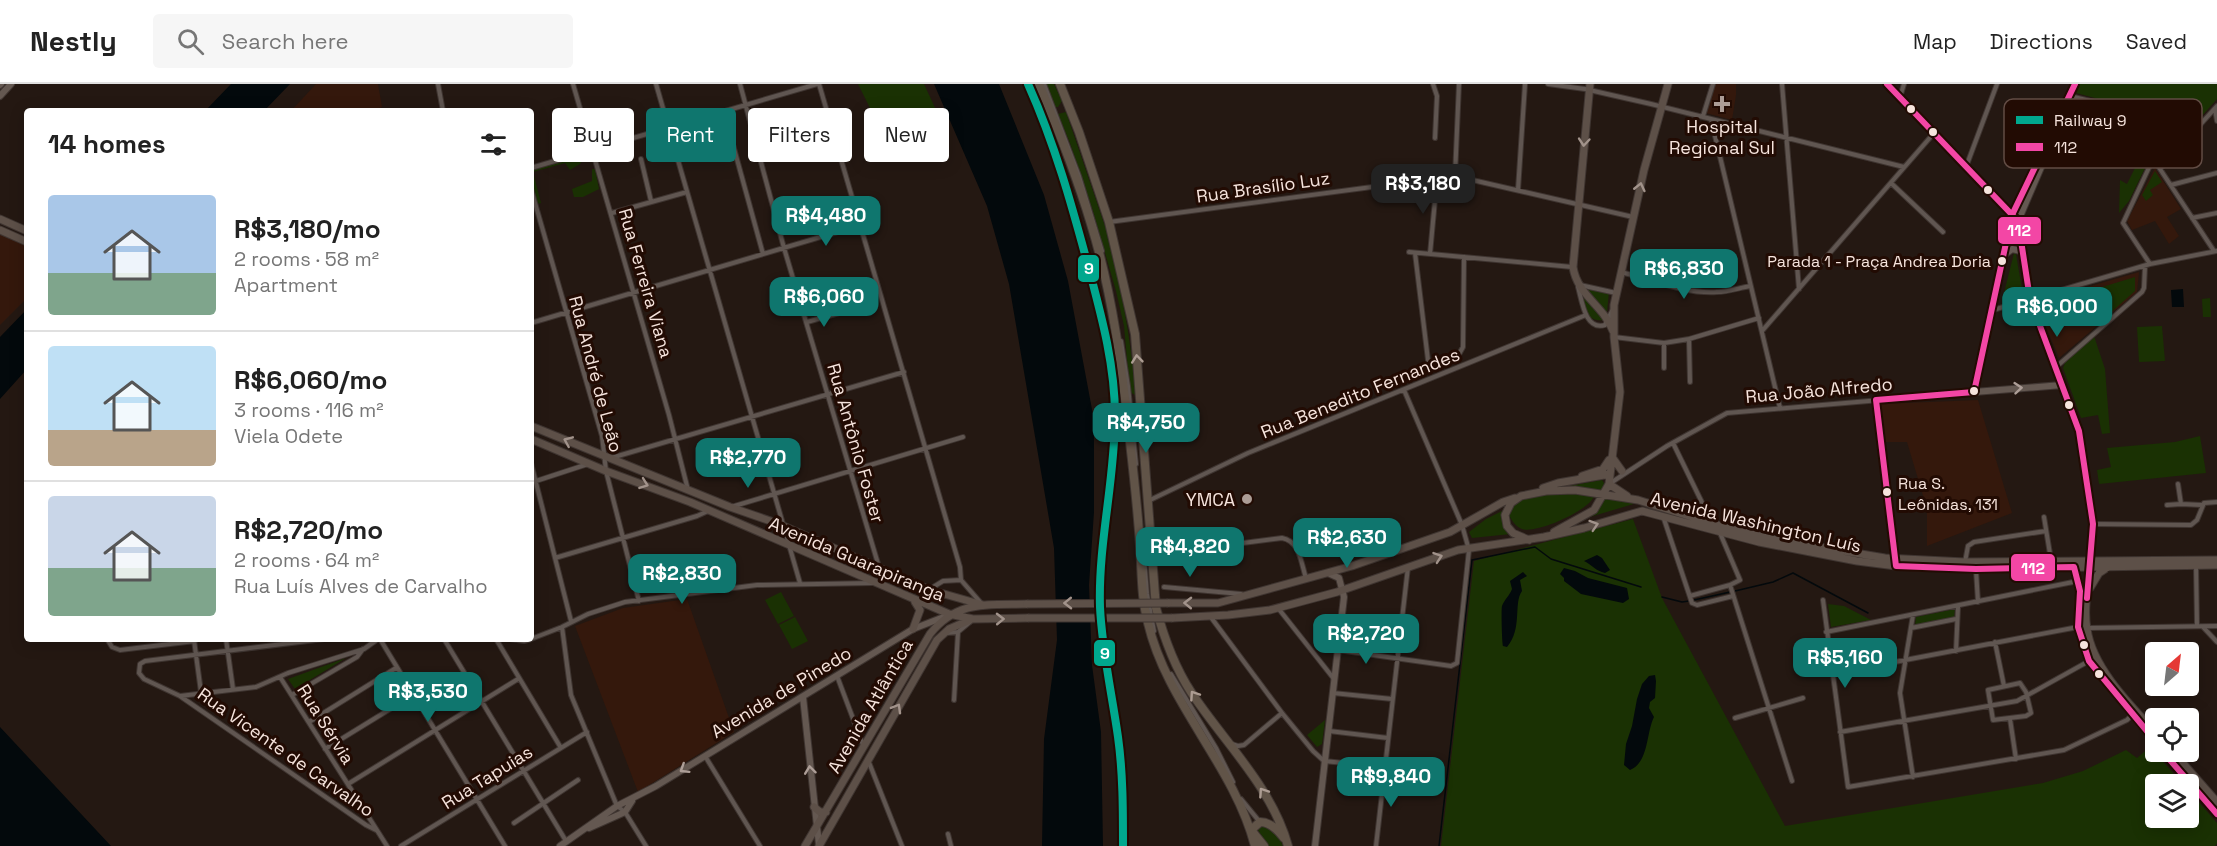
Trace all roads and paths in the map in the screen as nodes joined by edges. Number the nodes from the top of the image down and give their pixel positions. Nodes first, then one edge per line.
1 (11, 84) edge
2 (438, 84) edge
3 (573, 84) edge
4 (656, 84) edge
5 (740, 84) edge
6 (818, 84) edge
7 (1039, 84) edge
8 (1044, 84) edge
9 (1060, 84) edge
10 (1433, 84) edge
11 (1459, 84) edge
12 (1525, 84) edge
13 (1548, 84) edge
14 (1668, 84) edge
15 (1713, 84) edge
16 (1782, 84) edge
17 (1887, 84) edge
18 (1904, 84) edge
19 (1997, 84) edge
20 (2075, 84) edge
21 (812, 85) edge
22 (1589, 87) edge
23 (0, 96) edge
24 (2070, 96) junction
25 (1900, 98) junction
26 (2069, 99) edge
27 (2081, 99) edge
28 (745, 106) junction
29 (1661, 106) junction
30 (2216, 107) edge
31 (442, 108) edge
32 (580, 108) edge
33 (663, 108) edge
34 (736, 109) edge
35 (1703, 116) junction
36 (1711, 118) junction
37 (2217, 120) edge
38 (2202, 122) edge
39 (1934, 133) junction
40 (1435, 138) dead end
41 (1786, 138) junction
42 (736, 156) edge
43 (641, 159) dead end
44 (552, 161) edge
45 (596, 162) edge
46 (679, 162) edge
47 (534, 167) edge
48 (1904, 167) junction
49 (1966, 167) junction
50 (2036, 168) edge
51 (2041, 168) edge
52 (2149, 168) edge
53 (2160, 169) edge
54 (2217, 173) edge
55 (1455, 176) junction
56 (1437, 178) junction
57 (1891, 182) junction
58 (2171, 185) junction
59 (1518, 190) junction
60 (687, 192) junction
61 (534, 199) edge
62 (651, 201) junction
63 (1578, 204) junction
64 (612, 213) junction
65 (2217, 213) edge
66 (2012, 215) junction
67 (1633, 217) junction
68 (2192, 218) junction
69 (0, 219) edge
70 (2018, 220) junction
71 (1108, 222) junction
72 (861, 225) junction
73 (0, 230) edge
74 (24, 230) edge
75 (1943, 232) dead end
76 (24, 241) edge
77 (784, 248) junction
78 (2022, 251) junction
79 (2216, 251) edge
80 (1409, 252) dead end
81 (1415, 253) junction
82 (763, 254) junction
83 (1430, 254) junction
84 (2004, 255) junction
85 (1464, 257) junction
86 (2150, 264) junction
87 (2145, 266) junction
88 (1573, 267) junction
89 (709, 270) junction
90 (1620, 272) junction
91 (1577, 283) junction
92 (1750, 286) junction
93 (1799, 289) junction
94 (635, 293) junction
95 (1616, 293) junction
96 (2030, 300) junction
97 (1614, 305) junction
98 (1993, 309) junction
99 (567, 313) junction
100 (838, 313) dead end
101 (1586, 315) junction
102 (1759, 318) junction
103 (1608, 321) junction
104 (534, 322) edge
105 (807, 322) junction
106 (1762, 331) junction
107 (1614, 337) junction
108 (1689, 339) junction
109 (1664, 344) junction
110 (2055, 367) junction
111 (1665, 368) dead end
112 (904, 372) junction
113 (1690, 382) dead end
114 (2062, 385) junction
115 (1404, 390) junction
116 (1974, 392) junction
117 (828, 394) junction
118 (1876, 400) junction
119 (1780, 408) junction
120 (752, 416) junction
121 (534, 427) edge
122 (963, 437) dead end
123 (675, 439) junction
124 (534, 441) edge
125 (1673, 443) junction
126 (925, 448) junction
127 (1611, 455) junction
128 (608, 458) junction
129 (589, 464) junction
130 (850, 470) junction
131 (1626, 470) junction
132 (606, 471) junction
133 (534, 474) edge
134 (1610, 474) junction
135 (536, 481) junction
136 (1558, 483) junction
137 (1609, 484) junction
138 (2178, 484) dead end
139 (688, 490) junction
140 (774, 493) junction
141 (1604, 495) junction
142 (1521, 496) junction
143 (1638, 500) junction
144 (1148, 501) junction
145 (2217, 502) edge
146 (2181, 504) junction
147 (2167, 505) dead end
148 (2202, 505) junction
149 (730, 507) junction
150 (708, 510) junction
151 (1662, 515) junction
152 (2044, 517) dead end
153 (1712, 524) junction
154 (2093, 524) junction
155 (1462, 525) junction
156 (785, 528) junction
157 (2046, 531) junction
158 (1719, 532) junction
159 (1544, 537) junction
160 (623, 538) junction
161 (1529, 540) junction
162 (789, 545) junction
163 (1151, 546) junction
164 (1469, 548) junction
165 (555, 558) junction
166 (2217, 560) edge
167 (2051, 561) junction
168 (1895, 562) junction
169 (1965, 562) junction
170 (2196, 563) junction
171 (2090, 564) junction
172 (2217, 565) edge
173 (2110, 566) junction
174 (879, 567) junction
175 (1408, 567) junction
176 (2074, 567) junction
177 (1976, 569) junction
178 (1328, 573) junction
179 (1306, 578) junction
180 (962, 580) junction
181 (2079, 581) junction
182 (800, 583) junction
183 (880, 583) junction
184 (1164, 587) dead end
185 (1731, 587) junction
186 (930, 590) junction
187 (1343, 590) junction
188 (1215, 591) junction
189 (2088, 592) junction
190 (1247, 595) junction
191 (1733, 595) junction
192 (1691, 596) junction
193 (911, 598) junction
194 (1823, 600) dead end
195 (639, 601) junction
196 (1978, 602) junction
197 (1218, 603) junction
198 (983, 606) junction
199 (1958, 607) junction
200 (1277, 608) junction
201 (949, 614) junction
202 (1913, 615) junction
203 (1210, 616) junction
204 (973, 619) junction
205 (1956, 619) junction
206 (570, 621) junction
207 (2197, 626) junction
208 (2203, 626) junction
209 (2217, 626) edge
210 (562, 627) junction
211 (2082, 627) junction
212 (1911, 628) junction
213 (914, 629) junction
214 (958, 632) junction
215 (1826, 632) junction
216 (942, 634) junction
217 (534, 638) edge
218 (109, 642) edge
219 (181, 642) edge
220 (194, 642) edge
221 (227, 642) edge
222 (274, 642) edge
223 (374, 642) edge
224 (381, 642) edge
225 (446, 642) edge
226 (498, 642) edge
227 (1995, 642) junction
228 (2217, 642) edge
229 (364, 649) junction
230 (228, 650) junction
231 (1338, 650) junction
232 (1956, 651) junction
233 (196, 655) junction
234 (1397, 658) junction
235 (1905, 661) junction
236 (2089, 661) junction
237 (396, 668) junction
238 (1832, 674) junction
239 (837, 676) junction
240 (280, 677) junction
241 (518, 679) junction
242 (1334, 679) junction
243 (2004, 686) junction
244 (233, 689) junction
245 (201, 692) junction
246 (1333, 693) junction
247 (292, 695) junction
248 (413, 695) junction
249 (180, 696) junction
250 (2027, 696) junction
251 (803, 697) junction
252 (1803, 698) dead end
253 (1392, 699) junction
254 (954, 700) dead end
255 (482, 702) junction
256 (1990, 706) junction
257 (1769, 708) junction
258 (1282, 713) junction
259 (2134, 714) junction
260 (1735, 718) dead end
261 (2010, 719) junction
262 (1904, 721) junction
263 (309, 722) junction
264 (2145, 724) edge
265 (2145, 729) edge
266 (1328, 730) junction
267 (435, 731) junction
268 (587, 732) junction
269 (1840, 732) junction
270 (1388, 738) junction
271 (1228, 743) junction
272 (561, 748) junction
273 (864, 748) junction
274 (326, 749) junction
275 (705, 756) junction
276 (868, 759) junction
277 (2016, 759) junction
278 (1324, 761) junction
279 (2172, 762) edge
280 (2182, 762) edge
281 (1385, 767) junction
282 (523, 771) junction
283 (1913, 777) junction
284 (578, 780) dead end
285 (1792, 781) dead end
286 (348, 784) junction
287 (477, 800) junction
288 (632, 801) junction
289 (2217, 802) edge
290 (543, 803) junction
291 (617, 806) junction
292 (814, 807) junction
293 (625, 812) junction
294 (826, 812) junction
295 (2217, 814) edge
296 (1260, 822) junction
297 (514, 823) dead end
298 (817, 826) junction
299 (589, 828) junction
300 (376, 830) junction
301 (1251, 830) junction
302 (948, 834) dead end
303 (566, 842) junction
304 (1288, 845) edge
305 (387, 846) edge
306 (401, 846) edge
307 (505, 846) edge
308 (560, 846) edge
309 (646, 846) edge
310 (760, 846) edge
311 (805, 846) edge
312 (819, 846) edge
313 (902, 846) edge
314 (951, 846) edge
315 (1256, 846) edge
316 (1264, 846) edge
317 (1315, 846) edge
318 (1376, 846) edge

1 - 23 street
2 - 31 street
3 - 32 street, Rua Ferreira Viana
4 - 33 street
5 - 28 street, Rua Antônio Foster
6 - 21 street
6 - 72 street
7 - 301 highway
8 - 296 street
9 - 71 highway
10 - 40 street
11 - 55 street
12 - 59 street
13 - 22 street
14 - 29 main road
15 - 35 street
16 - 41 street
17 - 25 street
18 - 25 street
19 - 49 street
20 - 24 street
21 - 28 street
22 - 29 street
22 -> 63 main road
24 - 26 street
24 - 27 street
25 - 39 street
28 - 34 street
28 - 77 street, Rua Antônio Foster
29 - 35 street
67 -> 29 main road
30 - 37 street
30 - 38 street
35 - 36 street
36 - 41 street
36 - 92 street
39 - 48 street
39 - 49 street
41 - 48 street
41 - 93 street
42 - 82 street
43 - 62 street
44 - 47 street
45 - 64 street, Rua Ferreira Viana
46 - 60 street
48 - 57 street
49 - 66 street
50 - 66 street
51 - 70 street
52 - 86 street
53 - 58 street
54 - 58 street
55 - 56 street, Rua Brasílio Luz
55 - 59 street, Rua Brasílio Luz
56 - 71 street, Rua Brasílio Luz
56 - 83 street
57 - 75 street
57 - 93 street
58 - 68 street
59 - 63 street, Rua Brasílio Luz
60 - 62 street
60 - 89 street
61 - 99 street, Rua André de Leão
62 - 64 street
63 - 67 street, Rua Brasílio Luz
63 - 88 main road
64 - 94 street, Rua Ferreira Viana
65 - 68 street
66 - 70 street
66 - 84 street
67 - 90 main road
68 - 79 street
69 - 74 main road
70 - 78 street
144 -> 71 highway
72 - 77 street
72 - 112 street
73 - 76 main road
77 - 82 street
77 - 105 street, Rua Antônio Foster
78 - 84 street
78 - 96 street
79 - 86 street
80 - 81 street
81 - 83 street
81 - 85 street
82 - 89 street
83 - 85 street
84 - 98 street
85 - 88 street
86 - 87 street
87 - 96 street
87 - 110 street
88 - 91 main road
89 - 94 street
89 - 120 street
90 - 92 street
90 - 95 main road
91 - 95 street
91 - 101 street
91 - 103 main road
92 - 102 street
93 - 106 street
94 - 99 street
94 - 123 street, Rua Ferreira Viana
95 - 97 main road
96 - 98 street
96 - 110 street
97 - 103 street
97 - 107 main road
98 - 116 street
99 - 104 street
99 - 128 street, Rua André de Leão
100 - 105 street
101 - 103 street
101 - 115 street, Rua Benedito Fernandes
102 - 106 street
102 - 108 street
103 - 107 main road
105 - 117 street, Rua Antônio Foster
106 - 119 street
107 - 109 street
107 - 127 main road
108 - 109 street
108 - 113 street
109 - 111 street
110 - 114 street
112 - 117 street
112 - 126 street
116 -> 114 street, Rua João Alfredo
114 - 154 street
115 - 144 street, Rua Benedito Fernandes
115 - 155 street
116 - 118 street, Rua João Alfredo
117 - 120 street
117 - 130 street, Rua Antônio Foster
118 - 119 street, Rua João Alfredo
118 - 168 street
119 - 125 street, Rua João Alfredo
120 - 123 street
120 - 140 street
128 -> 121 main road, Avenida Guarapiranga
122 - 126 street
123 - 128 street
123 - 139 street, Rua Ferreira Viana
124 - 129 main road, Avenida Guarapiranga
125 - 131 street, Rua João Alfredo
125 - 153 street
126 - 130 street
126 - 180 street
127 - 131 main road
127 - 134 main road
127 - 136 main road
128 - 132 street, Rua André de Leão
128 - 139 main road, Avenida Guarapiranga
129 - 132 main road, Avenida Guarapiranga
129 - 135 street
130 - 140 street
130 - 174 street, Rua Antônio Foster
131 - 134 street, Rua João Alfredo
131 - 137 street, Rua João Alfredo
132 -> 150 main road, Avenida Guarapiranga
132 - 160 street, Rua André de Leão
133 - 135 street
134 - 136 main road
134 - 137 main road
135 - 165 street
136 - 142 main road
137 - 141 main road
137 - 143 main road
138 - 146 street
139 - 149 main road, Avenida Guarapiranga
140 - 149 street
140 - 156 street
141 - 142 main road, Avenida Washington Luís
141 - 143 main road, Avenida Washington Luís
141 - 159 main road
142 - 155 main road
142 - 161 main road
143 - 153 main road, Avenida Washington Luís
144 - 163 highway
145 - 148 street
146 - 147 street
146 - 148 street
148 - 154 street
149 - 156 main road, Avenida Guarapiranga
150 - 160 street
150 - 162 main road, Avenida Guarapiranga
151 - 158 main road, Avenida Washington Luís
159 -> 151 main road, Avenida Washington Luís
151 - 192 street
152 - 157 street
153 - 168 main road, Avenida Washington Luís
154 - 171 street
155 - 164 street
155 - 178 main road
156 - 162 street
156 - 174 main road, Avenida Guarapiranga
157 - 167 street
157 - 169 street
158 - 168 main road, Avenida Washington Luís
158 - 185 street
159 - 161 main road
160 - 165 street
160 - 195 street, Rua André de Leão
161 - 164 main road
162 - 182 street
162 - 183 main road, Avenida Guarapiranga
163 - 179 street
271 -> 163 highway
175 -> 164 main road
164 - 234 street
165 - 206 street
166 - 170 main road, Avenida Washington Luís
167 - 169 main road, Avenida Washington Luís
167 - 171 main road, Avenida Washington Luís
168 - 169 main road, Avenida Washington Luís
168 - 177 main road, Avenida Washington Luís
170 - 171 main road, Avenida Washington Luís
170 - 172 main road, Avenida Washington Luís
170 - 173 main road, Avenida Washington Luís
170 - 207 street
171 - 173 main road, Avenida Washington Luís
171 - 176 main road, Avenida Washington Luís
171 - 189 main road
173 - 189 main road
174 - 186 main road, Avenida Guarapiranga
175 - 187 main road
175 - 234 street
176 - 177 main road, Avenida Washington Luís
176 - 181 main road
177 - 196 street
178 - 179 main road
178 - 187 street
179 - 190 main road
180 - 186 street
180 - 198 street
181 - 196 street
181 - 211 main road
182 - 183 street
182 - 195 street
183 - 193 main road, Avenida Guarapiranga
184 - 188 street
185 - 191 street
185 - 192 street
186 - 198 main road, Avenida Guarapiranga
187 - 200 main road
187 - 231 street
188 - 190 street
188 - 197 street
189 - 211 main road
190 - 197 main road
191 - 192 street
191 - 257 street
193 - 201 main road, Avenida Guarapiranga
193 - 213 main road
194 - 215 street
195 - 206 street
196 - 199 street
197 -> 198 main road, bridge
198 - 201 main road
199 - 202 street
199 - 205 street
200 - 203 main road
200 - 242 street
201 - 204 main road, Avenida Guarapiranga
201 - 213 street, Avenida de Pinedo
201 - 273 main road, Avenida Atlântica
202 - 212 street
202 - 215 street
204 -> 203 main road, bridge
203 - 258 street
204 - 214 street
204 - 216 main road
205 - 212 street
205 - 232 street
206 - 210 street
207 - 208 street
207 - 211 street
208 - 209 street
208 - 228 street
210 - 217 street
210 - 268 street
211 - 227 street
211 - 236 main road
211 - 259 main road
212 - 235 street
213 - 239 street, Avenida de Pinedo
214 - 216 street
214 - 254 street
215 - 238 street
276 -> 216 main road, Avenida Atlântica
218 - 219 street
220 - 233 street
221 - 230 street
222 - 230 street
223 - 229 street
224 - 237 street
225 - 255 street
226 - 241 street
227 - 232 street
227 - 243 street
229 - 240 street
229 - 247 street
230 - 233 street
230 - 244 street
231 - 234 street
231 - 242 street
232 - 235 street
233 - 245 street
233 - 249 street, Rua Vicente de Carvalho
234 - 253 street
235 - 238 street
235 - 262 street
236 - 250 street
236 - 259 main road
237 - 248 street
237 - 263 street
238 - 269 street
239 - 251 street, Avenida de Pinedo
239 - 273 street
240 - 244 street
240 - 247 street, Rua Sérvia
241 - 255 street
241 - 272 street
242 - 246 street
243 - 250 street
243 - 256 street
244 - 245 street
245 - 249 street
246 - 253 street
246 - 266 street
247 - 263 street, Rua Sérvia
248 - 267 street
248 - 274 street
249 - 300 street, Rua Vicente de Carvalho
250 - 256 street
250 - 261 street
251 - 275 street, Avenida de Pinedo
292 -> 251 street
252 - 257 street
253 - 270 street
255 - 267 street
255 - 282 street
256 - 261 street
256 - 262 street
257 - 260 street
257 - 285 street
258 - 271 street
258 - 278 street
259 - 264 main road
259 - 265 main road
259 - 277 street
261 - 277 street
262 - 269 street
262 - 283 street
263 - 274 street, Rua Sérvia
266 - 270 street
266 - 278 street
267 - 286 street
267 - 287 street
268 - 272 street, Rua Tapuias
268 - 291 street
269 - 283 street
270 - 281 street
304 -> 271 highway
272 - 282 street, Rua Tapuias
273 - 294 main road, Avenida Atlântica
274 - 286 street, Rua Sérvia
275 -> 288 street, Avenida de Pinedo
275 - 310 street
276 - 312 main road, Avenida Atlântica
276 - 313 street
277 - 283 street
278 - 281 street
278 - 317 street
279 - 295 main road
280 - 289 main road
281 - 318 street
282 - 287 street, Rua Tapuias
282 - 290 street
284 - 290 street
286 - 300 street, Rua Sérvia
287 - 306 street, Rua Tapuias
287 - 307 street
288 - 291 street, Avenida de Pinedo
288 - 293 street, Avenida de Pinedo
290 - 297 street
290 - 303 street
291 - 293 street
291 - 299 street, Avenida de Pinedo
292 - 294 main road
292 - 298 street
293 - 299 street, Avenida de Pinedo
293 - 309 street
294 - 298 main road, Avenida Atlântica
296 - 301 highway
296 - 304 highway
298 - 311 main road, Avenida Atlântica
298 - 312 street
299 - 303 street, Avenida de Pinedo
300 - 305 street, Rua Sérvia
301 - 315 highway
301 - 316 highway
302 - 314 street
303 - 308 street, Avenida de Pinedo

